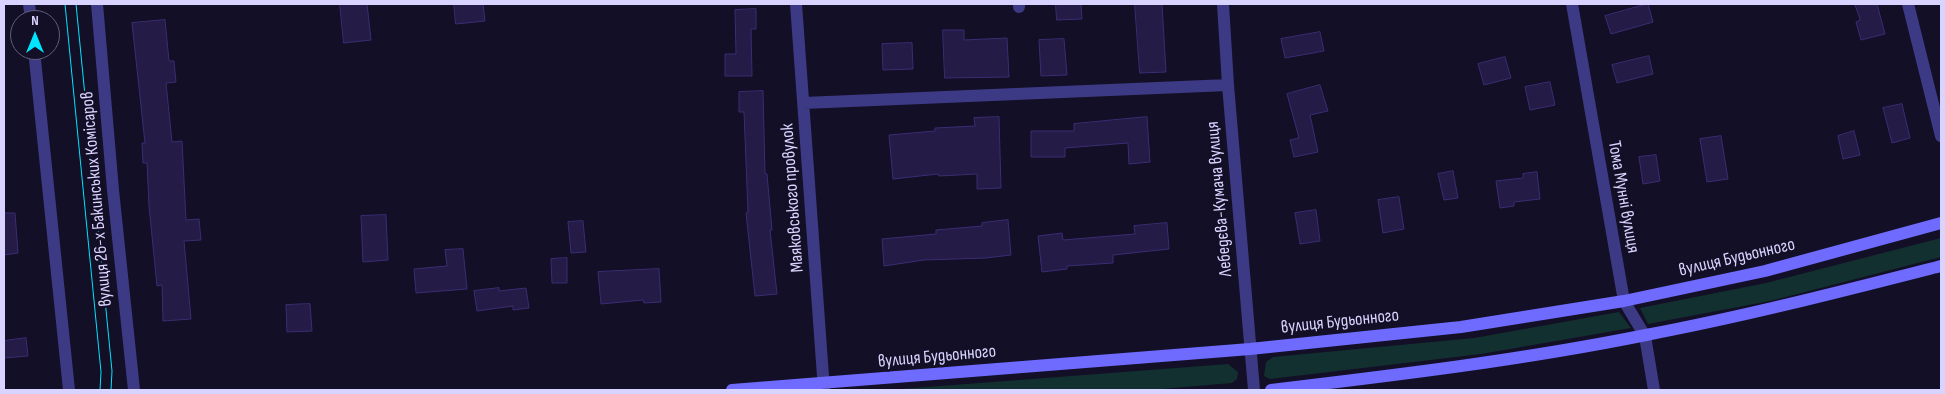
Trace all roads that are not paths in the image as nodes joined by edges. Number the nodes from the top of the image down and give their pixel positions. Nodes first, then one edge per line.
1 (97, 4) edge
2 (796, 4) edge
3 (1223, 4) edge
4 (1572, 4) edge
5 (1908, 4) edge
6 (35, 60) edge
7 (1228, 86) junction
8 (804, 103) junction
9 (1941, 136) edge
10 (1941, 223) edge
11 (1941, 266) edge
12 (1624, 301) junction
13 (1645, 336) junction
14 (1250, 349) junction
15 (824, 387) edge
16 (69, 390) edge
17 (134, 390) edge
18 (732, 390) edge
19 (1254, 390) edge
20 (1271, 390) edge
21 (1654, 390) edge

1 - 17 street, вулиця 26-х Бакинських Комісаров
2 - 8 street, Маяковського провулок
3 - 7 street, Лебедєва-Кумача вулиця
4 - 12 street, Тома Мунні вулиця
5 - 9 street
6 - 16 street
7 - 8 street
7 - 14 street, Лебедєва-Кумача вулиця
8 - 15 street, Маяковського провулок
10 - 12 main road, вулиця Будьонного
11 - 13 main road
12 - 13 street, Тома Мунні вулиця
12 - 14 main road, вулиця Будьонного
13 - 20 main road
13 - 21 street, Тома Мунні вулиця
14 - 15 main road, вулиця Будьонного
14 - 19 street, Лебедєва-Кумача вулиця
15 - 18 main road, вулиця Будьонного

